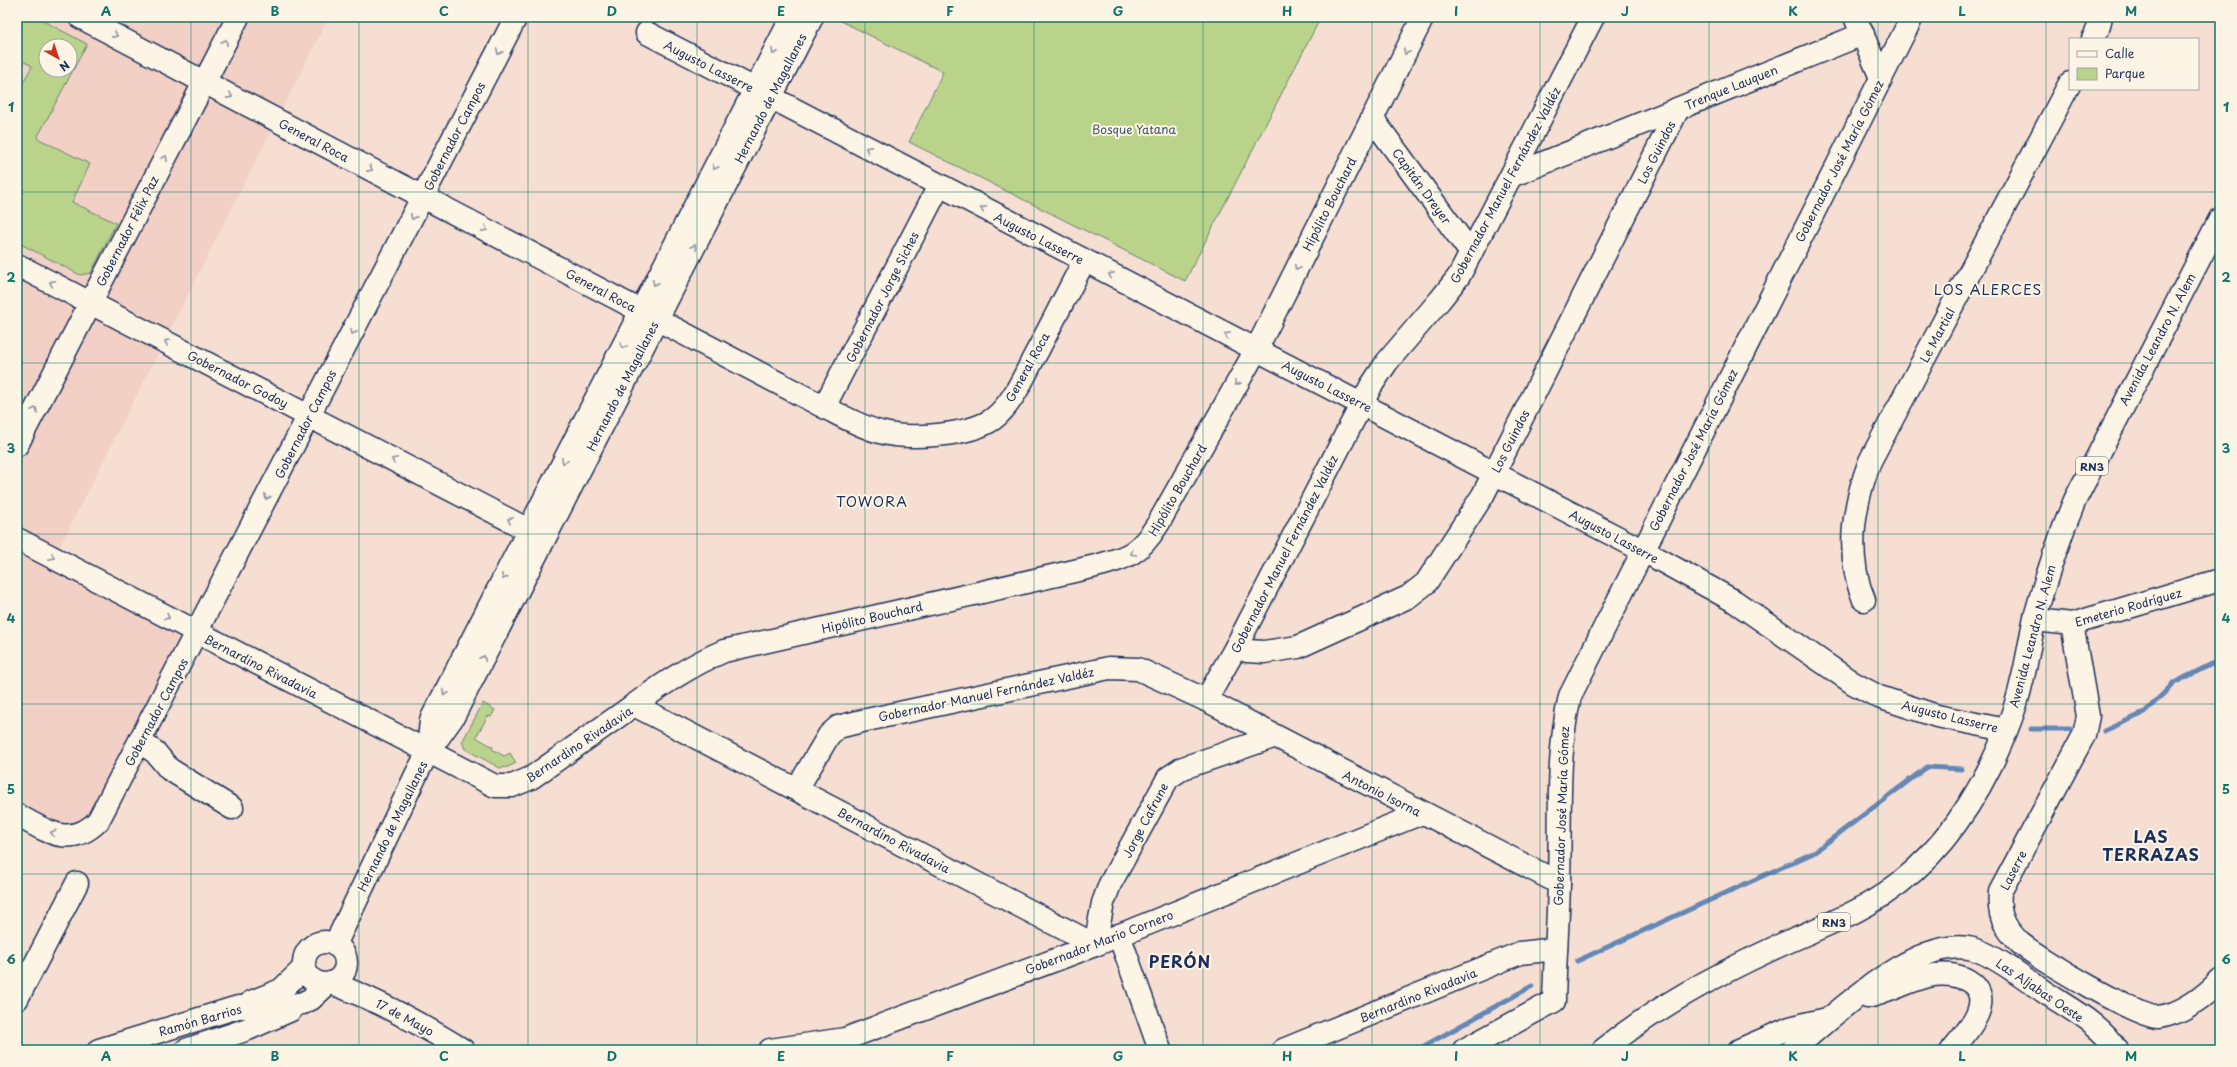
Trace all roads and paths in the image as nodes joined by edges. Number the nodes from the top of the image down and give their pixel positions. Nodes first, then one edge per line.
1 (80, 17) edge
2 (238, 17) edge
3 (516, 17) edge
4 (792, 17) edge
5 (812, 17) edge
6 (1423, 17) edge
7 (1593, 17) edge
8 (1912, 17) edge
9 (2101, 17) edge
10 (1859, 26) edge
11 (647, 33) dead end
12 (2094, 38) edge
13 (1881, 78) junction
14 (204, 82) junction
15 (2069, 85) edge
16 (762, 94) junction
17 (1678, 109) junction
18 (1372, 118) junction
19 (1511, 176) junction
20 (939, 186) junction
21 (423, 197) junction
22 (2220, 219) edge
23 (1471, 253) junction
24 (1084, 261) junction
25 (17, 265) edge
26 (90, 303) junction
27 (649, 315) junction
28 (1256, 350) junction
29 (1361, 404) junction
30 (824, 408) junction
31 (310, 416) junction
32 (17, 445) edge
33 (1494, 473) junction
34 (537, 534) junction
35 (17, 539) edge
36 (1642, 550) junction
37 (2220, 580) edge
38 (1864, 600) dead end
39 (2035, 620) junction
40 (2072, 624) junction
41 (197, 633) junction
42 (1236, 647) junction
43 (1206, 700) junction
44 (634, 705) junction
45 (2006, 730) junction
46 (1273, 737) junction
47 (140, 742) junction
48 (428, 752) junction
49 (797, 789) junction
50 (232, 808) dead end
51 (1422, 813) junction
52 (17, 815) edge
53 (77, 883) dead end
54 (1559, 883) junction
55 (1119, 936) junction
56 (327, 944) junction
57 (1095, 946) junction
58 (1556, 949) junction
59 (346, 967) junction
60 (304, 968) junction
61 (2220, 980) edge
62 (329, 984) junction
63 (366, 996) junction
64 (17, 998) edge
65 (1852, 1000) junction
66 (303, 1004) junction
67 (238, 1007) junction
68 (1831, 1018) junction
69 (99, 1050) edge
70 (186, 1050) edge
71 (463, 1050) edge
72 (770, 1050) edge
73 (1160, 1050) edge
74 (1284, 1050) edge
75 (1464, 1050) edge
76 (1603, 1050) edge
77 (1739, 1050) edge
78 (1793, 1050) edge
79 (1952, 1050) edge
80 (2116, 1050) edge

1 -> 14 main road, General Roca
14 -> 2 main road, Gobernador Félix Paz
3 -> 21 main road, Gobernador Campos
4 -> 16 main road, Hernando de Magallanes
5 - 16 main road, Hernando de Magallanes
6 -> 18 main road, Hipólito Bouchard
7 - 19 main road, Gobernador Manuel Fernández Valdéz
8 - 13 main road, Gobernador José María Gómez
9 - 12 main road
10 - 13 main road
10 - 17 main road, Trenque Lauquen
11 - 16 main road, Augusto Lasserre
13 - 36 main road, Gobernador José María Gómez
14 -> 21 main road, General Roca
26 -> 14 main road, Gobernador Félix Paz
15 - 38 main road, Le Martial
20 -> 16 main road, Augusto Lasserre
16 - 27 main road, Hernando de Magallanes
17 - 19 main road, Trenque Lauquen
17 - 33 main road, Los Guindos
18 - 23 main road, Capitán Dreyer
18 -> 28 main road, Hipólito Bouchard
19 - 23 main road, Gobernador Manuel Fernández Valdéz
24 -> 20 main road, Augusto Lasserre
20 - 30 main road, Gobernador Jorge Siches
21 -> 27 main road, General Roca
21 -> 31 main road, Gobernador Campos
22 - 39 main road, Avenida Leandro N. Alem / RN3
23 - 29 main road, Gobernador Manuel Fernández Valdéz
28 -> 24 main road, Augusto Lasserre
24 - 30 main road, General Roca
26 -> 25 main road, Gobernador Godoy
31 -> 26 main road, Gobernador Godoy
32 -> 26 main road, Gobernador Félix Paz
27 - 30 main road, General Roca
27 - 34 main road, Hernando de Magallanes
28 - 29 main road, Augusto Lasserre
28 -> 44 main road, Hipólito Bouchard
29 - 33 main road, Augusto Lasserre
29 - 42 main road, Gobernador Manuel Fernández Valdéz
34 -> 31 main road, Gobernador Godoy
31 -> 41 main road, Gobernador Campos
33 - 36 main road, Augusto Lasserre
33 - 42 main road, Los Guindos
34 - 48 main road, Hernando de Magallanes
35 -> 41 main road, Bernardino Rivadavia
36 - 45 main road, Augusto Lasserre
36 - 54 main road, Gobernador José María Gómez
37 - 40 main road, Emeterio Rodríguez
39 - 40 main road, Emeterio Rodríguez
39 - 45 main road, Avenida Leandro N. Alem / RN3
40 - 61 main road, Laserre
41 - 47 main road, Gobernador Campos
41 - 48 main road, Bernardino Rivadavia
42 - 43 main road, Gobernador Manuel Fernández Valdéz
43 - 46 main road, Antonio Isorna
43 - 49 main road, Gobernador Manuel Fernández Valdéz
44 - 48 main road, Bernardino Rivadavia
44 - 49 main road, Bernardino Rivadavia
45 - 76 main road, Avenida Leandro N. Alem / RN3
46 - 51 main road, Antonio Isorna
46 - 57 main road, Jorge Cafrune
47 - 50 main road
47 -> 52 main road, Gobernador Campos
48 - 56 main road, Hernando de Magallanes
49 - 57 main road, Bernardino Rivadavia
51 - 54 main road, Antonio Isorna
51 - 55 main road, Gobernador Mario Cornero
53 - 64 main road
54 - 58 main road, Gobernador José María Gómez
55 - 57 main road, Gobernador Mario Cornero
55 - 73 main road
56 - 59 main road
56 - 60 main road
57 - 72 main road, Gobernador Mario Cornero
58 - 74 main road, Bernardino Rivadavia
58 - 75 main road, Gobernador José María Gómez
59 - 62 main road
59 - 63 main road, 17 de Mayo
60 - 62 main road
60 - 67 main road
62 - 63 main road, 17 de Mayo
62 - 66 main road, Ramón Barrios
63 - 71 main road, 17 de Mayo
65 - 68 main road, Las Aljabas Oeste
65 - 79 main road
65 - 80 main road, Las Aljabas Oeste
66 - 67 main road, Ramón Barrios
66 - 70 main road, Ramón Barrios
67 - 69 main road, Ramón Barrios
68 - 77 main road
68 - 78 main road, Las Aljabas Oeste

